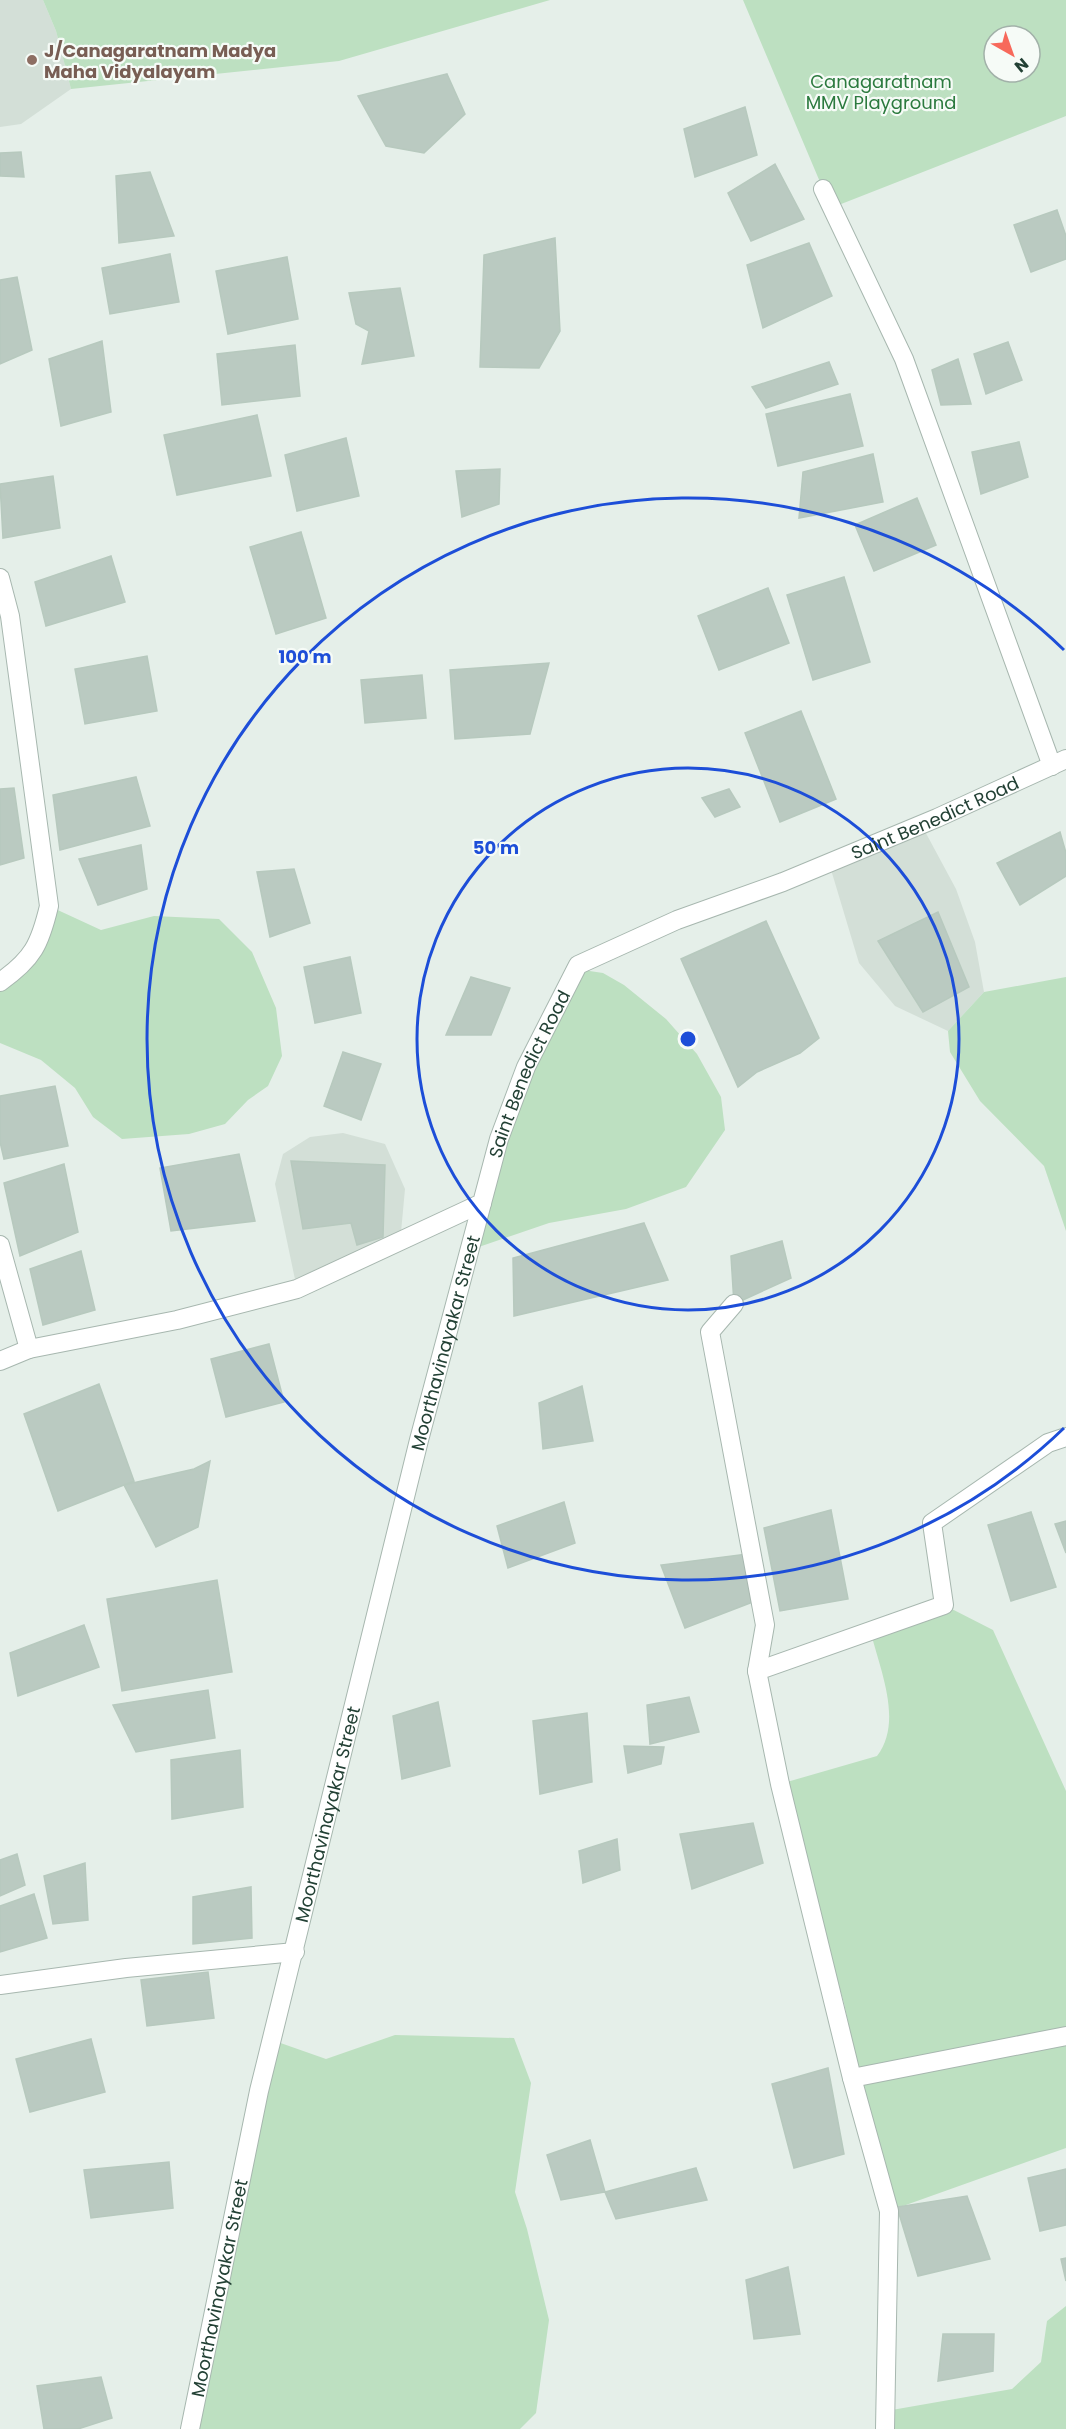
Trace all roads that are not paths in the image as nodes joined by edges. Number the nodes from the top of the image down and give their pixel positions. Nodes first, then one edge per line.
1 (823, 189) dead end
2 (0, 578) edge
3 (1059, 763) edge
4 (0, 982) edge
5 (482, 1203) junction
6 (0, 1245) edge
7 (734, 1304) dead end
8 (29, 1349) junction
9 (0, 1361) edge
10 (1066, 1437) edge
11 (757, 1671) junction
12 (295, 1952) junction
13 (0, 1985) edge
14 (1066, 2036) edge
15 (852, 2078) junction
16 (190, 2429) edge
17 (885, 2429) edge

1 - 3 street
2 - 4 street
3 - 5 street, Saint Benedict Road
5 - 8 street
5 - 12 street, Moorthavinayakar Street
6 - 8 street
7 - 11 street
8 - 9 street
10 - 11 street
11 - 15 street
12 - 13 street
12 - 16 street, Moorthavinayakar Street
14 - 15 street
15 - 17 street

